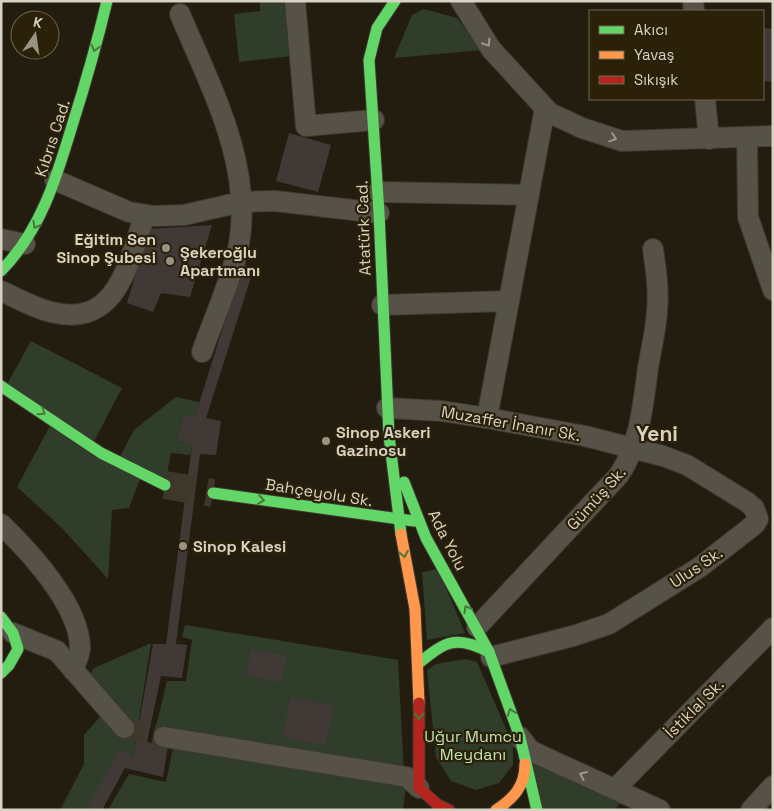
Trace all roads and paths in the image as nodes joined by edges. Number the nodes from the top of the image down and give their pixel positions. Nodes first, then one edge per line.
1 (107, 1) edge
2 (295, 1) edge
3 (380, 1) edge
4 (395, 1) edge
5 (462, 1) edge
6 (180, 14) dead end
7 (380, 20) junction
8 (704, 100) edge
9 (545, 108) junction
10 (374, 120) junction
11 (773, 136) edge
12 (747, 137) junction
13 (709, 139) junction
14 (56, 180) junction
15 (378, 192) junction
16 (529, 195) junction
17 (241, 202) junction
18 (379, 213) junction
19 (145, 215) junction
20 (1, 239) edge
21 (25, 244) junction
22 (653, 250) dead end
23 (1, 271) edge
24 (773, 290) edge
25 (1, 292) edge
26 (509, 301) junction
27 (382, 305) junction
28 (202, 352) dead end
29 (1, 386) edge
30 (387, 408) junction
31 (487, 418) junction
32 (389, 436) junction
33 (634, 447) junction
34 (165, 485) tunnel mouth
35 (213, 493) tunnel mouth
36 (417, 516) junction
37 (398, 520) junction
38 (1, 524) edge
39 (1, 617) edge
40 (477, 627) junction
41 (773, 628) edge
42 (13, 633) junction
43 (490, 654) junction
44 (419, 663) junction
45 (74, 670) junction
46 (1, 673) edge
47 (124, 728) tunnel mouth
48 (164, 737) tunnel mouth
49 (520, 737) junction
50 (525, 757) junction
51 (773, 786) edge
52 (615, 789) junction
53 (419, 795) junction
54 (449, 810) edge
55 (496, 810) edge
56 (536, 810) edge
57 (660, 810) edge
58 (751, 810) edge

1 -> 14 main road, Kıbrıs Cad.
2 - 10 street
3 - 7 main road
4 - 7 main road
5 -> 9 street
6 - 17 street
7 - 10 main road, Atatürk Cad.
8 - 13 street
9 -> 13 street
9 - 16 street
10 - 15 main road, Atatürk Cad.
11 - 12 street
12 - 13 street
12 - 24 street
14 - 19 street
14 -> 21 main road, Kıbrıs Cad.
15 - 16 street
15 - 18 main road, Atatürk Cad.
16 - 26 street
17 - 18 street
17 - 19 street
17 - 28 street
18 - 27 main road, Atatürk Cad.
19 - 25 street
20 - 21 street
21 - 23 main road, Kıbrıs Cad.
22 - 33 street, Gümüş Sk.
26 - 27 street
26 - 31 street
27 - 30 main road, Atatürk Cad.
29 -> 34 main road
30 - 31 street, Muzaffer İnanır Sk.
30 - 32 main road, Atatürk Cad.
31 - 33 street, Muzaffer İnanır Sk.
32 - 36 main road, Ada Yolu
32 - 37 main road
33 - 40 street, Gümüş Sk.
33 - 43 street, Ulus Sk.
35 -> 37 main road, Bahçeyolu Sk.
36 - 37 main road, Bahçeyolu Sk.
40 -> 36 main road, Ada Yolu
37 -> 44 main road
38 - 45 street
39 - 42 main road
40 - 43 main road, Ada Yolu
41 - 52 street, İstiklal Sk.
42 - 45 street
42 - 46 main road
43 - 44 main road
49 -> 43 main road, Ada Yolu
44 -> 53 main road
45 - 47 street
48 - 53 street
49 - 50 main road, Ada Yolu
52 -> 49 street
50 - 55 main road
50 - 56 main road, Ada Yolu
51 - 58 street
52 - 57 street
53 - 54 main road

